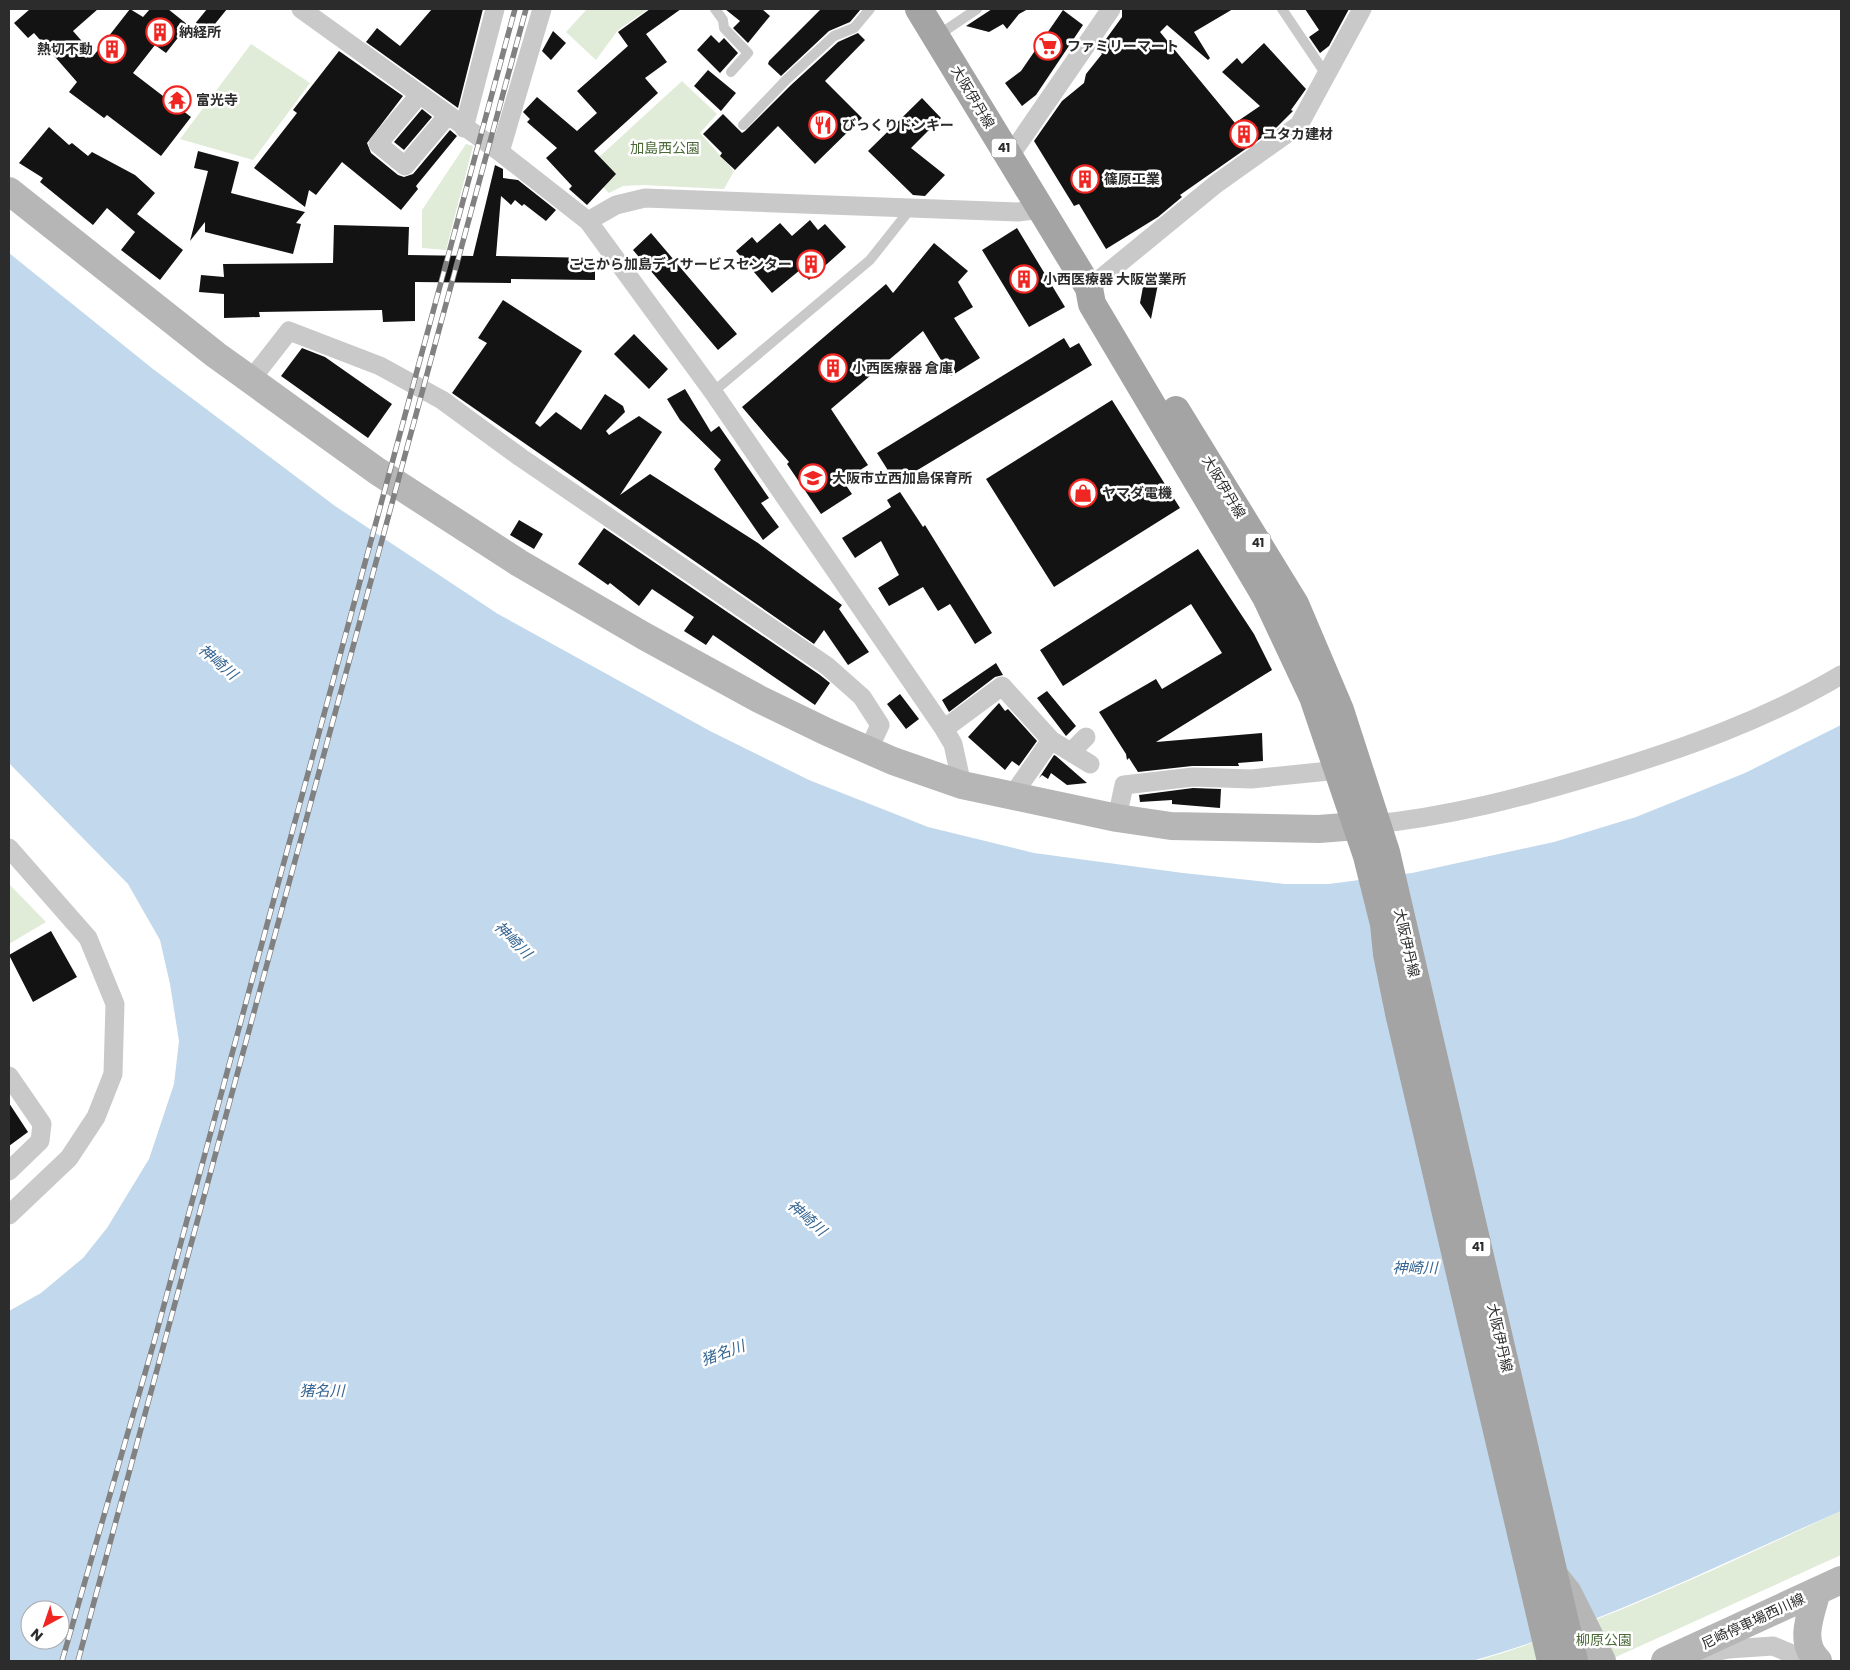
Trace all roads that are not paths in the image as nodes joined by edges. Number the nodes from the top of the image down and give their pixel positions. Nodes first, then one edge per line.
1 (301, 9) edge
2 (495, 9) edge
3 (542, 9) edge
4 (715, 9) edge
5 (870, 9) edge
6 (919, 9) edge
7 (978, 9) edge
8 (1111, 9) edge
9 (1282, 9) edge
10 (1362, 9) edge
11 (936, 36) junction
12 (731, 72) dead end
13 (1327, 76) junction
14 (418, 95) junction
15 (447, 116) junction
16 (743, 125) dead end
17 (464, 128) junction
18 (500, 152) junction
19 (1009, 157) junction
20 (9, 191) edge
21 (912, 207) junction
22 (1041, 209) junction
23 (588, 221) junction
24 (1089, 288) junction
25 (250, 381) junction
26 (713, 392) junction
27 (1841, 675) edge
28 (944, 729) junction
29 (1086, 737) dead end
30 (1050, 740) junction
31 (868, 751) junction
32 (1071, 752) junction
33 (1090, 764) dead end
34 (1339, 770) junction
35 (962, 785) junction
36 (1012, 796) junction
37 (1117, 818) junction
38 (1368, 829) junction
39 (9, 848) edge
40 (9, 1076) edge
41 (9, 1171) edge
42 (9, 1215) edge
43 (1557, 1579) junction
44 (1829, 1586) edge
45 (1551, 1661) edge
46 (1574, 1661) edge
47 (1602, 1661) edge
48 (1665, 1661) edge
49 (1679, 1661) edge
50 (1809, 1661) edge
51 (1818, 1661) edge

1 - 14 street
2 - 17 street
3 - 18 street
4 - 12 lane
5 - 16 lane
6 - 11 main road, 大阪伊丹線 / 41
7 - 11 lane
8 - 19 street
9 - 13 lane
10 - 13 street
11 - 19 main road, 大阪伊丹線 / 41
13 - 24 street
14 - 15 street
14 - 15 street
15 - 17 street
17 - 18 street
18 - 23 street
19 - 22 main road, 大阪伊丹線 / 41
20 - 25 street
21 - 22 street
21 - 23 street
21 - 26 lane
22 - 24 main road, 大阪伊丹線 / 41
23 - 26 street
24 - 34 main road, 大阪伊丹線 / 41
24 - 38 main road, 大阪伊丹線 / 41
25 - 31 street
25 - 31 street
26 - 28 street
27 - 38 street
28 - 30 street
28 - 35 street
29 - 32 street
30 - 32 street
30 - 36 street
31 - 35 street
32 - 33 street
34 - 37 street
34 - 38 main road, 大阪伊丹線 / 41
35 - 36 street
36 - 37 street
37 - 38 street
38 - 43 main road, 大阪伊丹線 / 41
38 - 45 main road, 大阪伊丹線 / 41
39 - 42 street
40 - 41 street
43 - 46 main road, 大阪伊丹線 / 41
43 - 47 street
44 - 48 street, 尼崎停車場西川線
44 - 51 street
49 - 50 street

